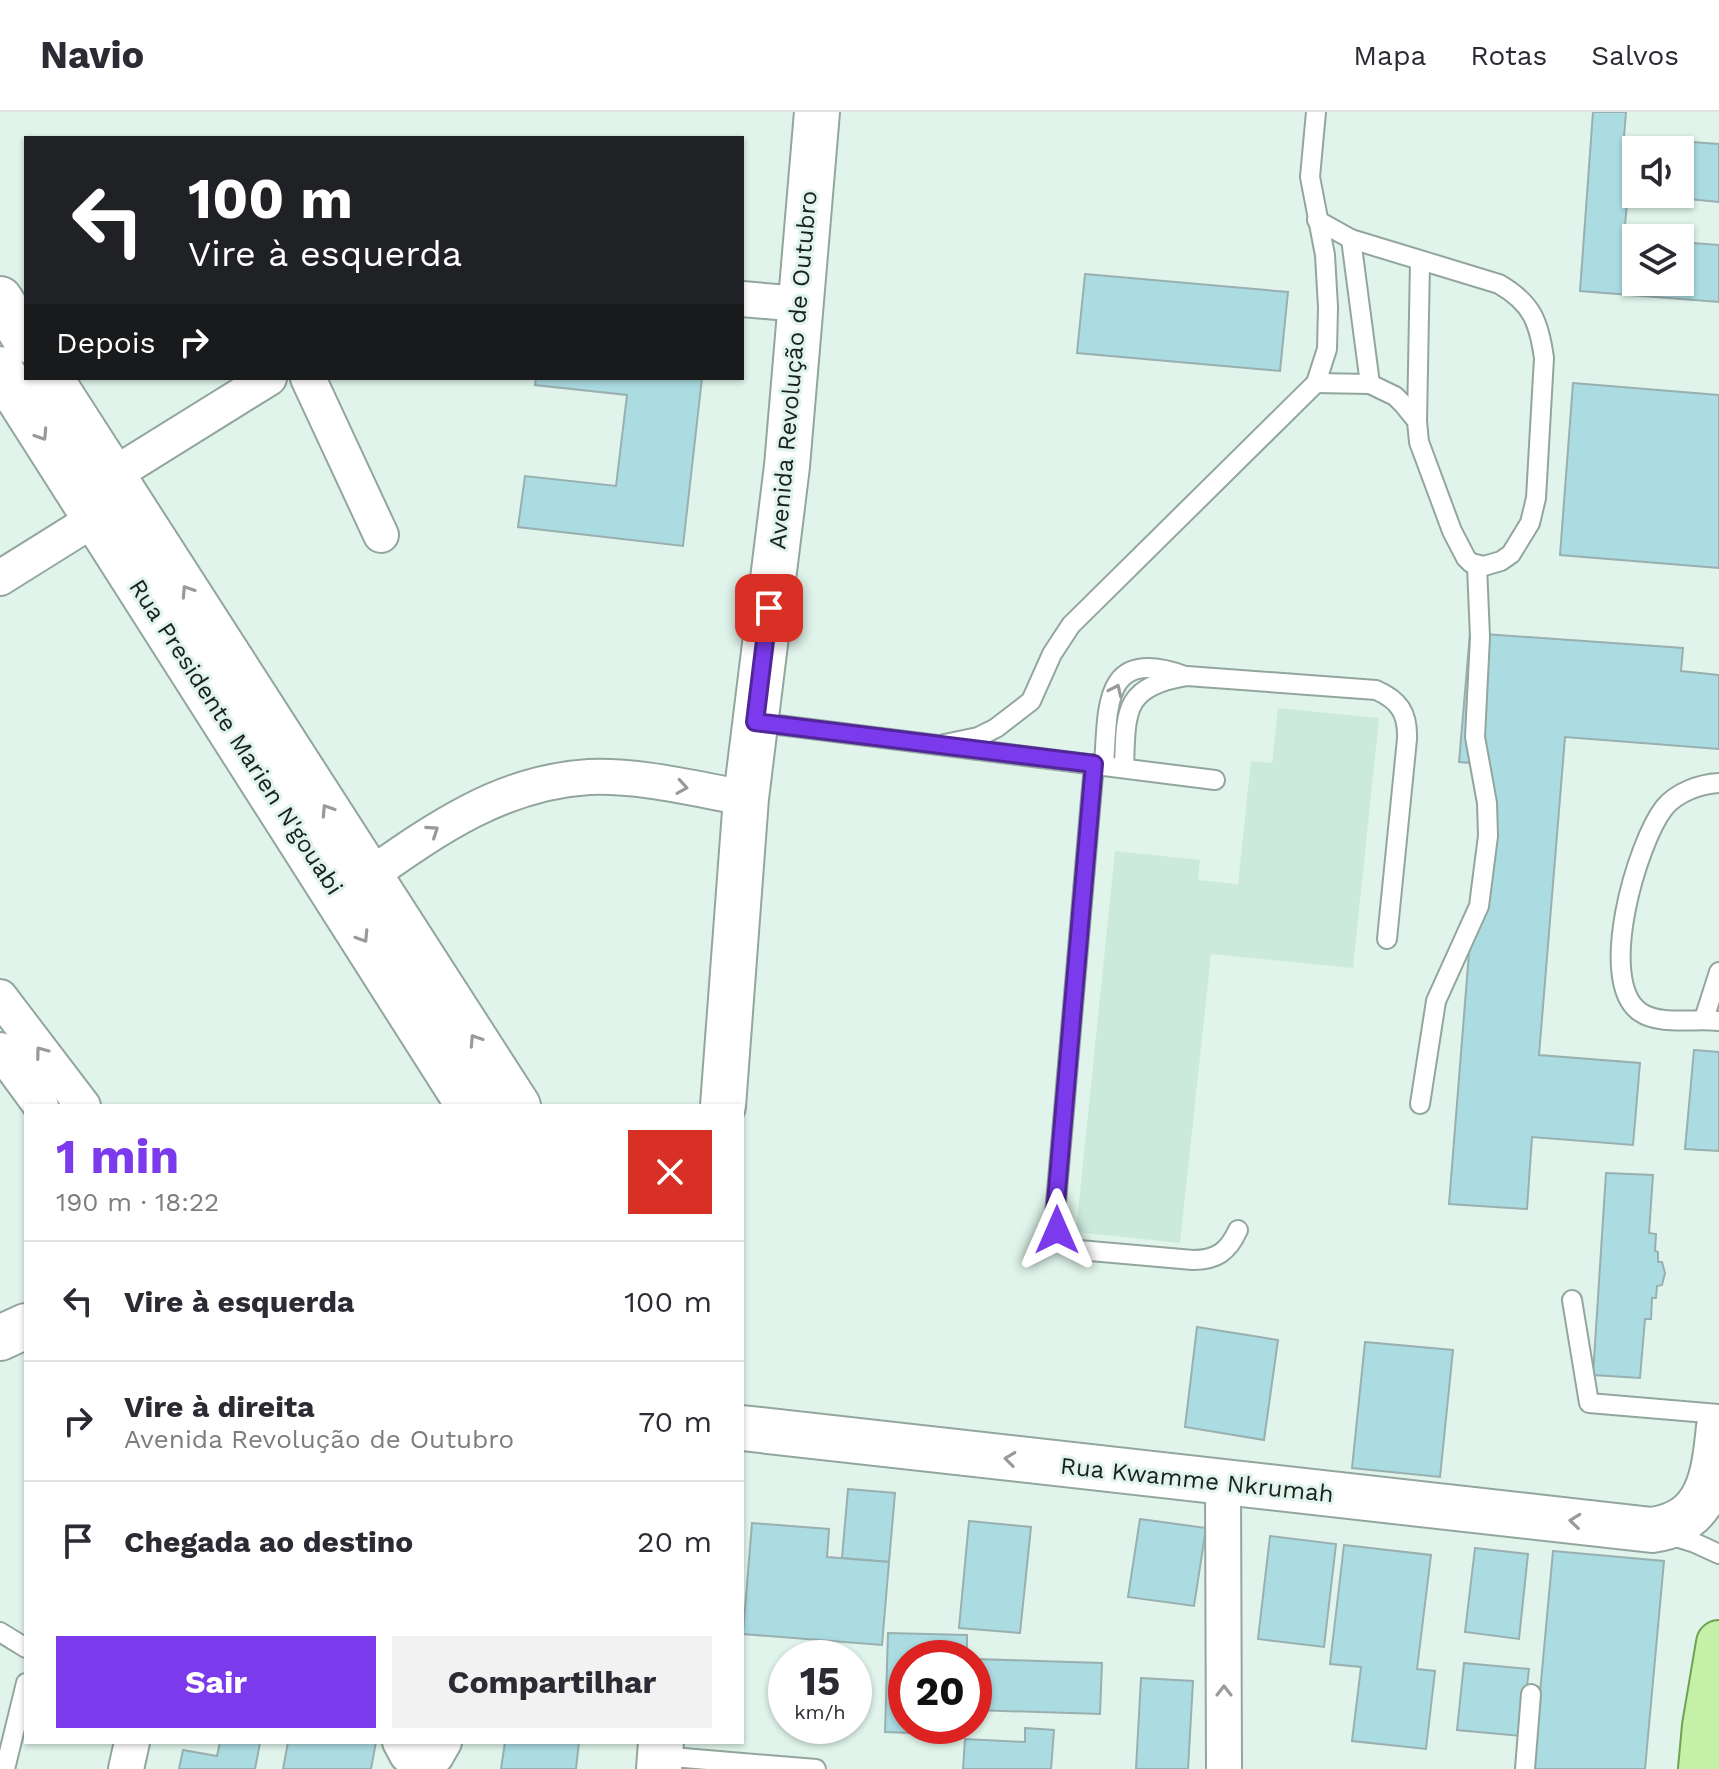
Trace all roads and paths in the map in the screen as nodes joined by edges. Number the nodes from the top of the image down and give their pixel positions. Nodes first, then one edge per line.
1 (817, 112) edge
2 (1316, 112) edge
3 (1317, 220) junction
4 (1351, 239) junction
5 (1420, 262) junction
6 (0, 299) edge
7 (744, 299) edge
8 (800, 304) junction
9 (24, 337) edge
10 (0, 369) edge
11 (51, 380) edge
12 (266, 380) edge
13 (309, 380) edge
14 (1316, 383) junction
15 (1370, 384) junction
16 (1417, 421) junction
17 (113, 475) junction
18 (96, 518) junction
19 (381, 535) dead end
20 (1477, 566) junction
21 (0, 578) edge
22 (1187, 676) junction
23 (755, 722) junction
24 (940, 745) junction
25 (1099, 765) junction
26 (1124, 768) junction
27 (1215, 780) dead end
28 (1719, 783) edge
29 (746, 798) junction
30 (369, 876) junction
31 (1387, 939) dead end
32 (1719, 972) edge
33 (0, 997) edge
34 (1712, 1020) edge
35 (0, 1050) edge
36 (718, 1101) edge
37 (40, 1104) edge
38 (81, 1104) edge
39 (468, 1104) edge
40 (517, 1104) edge
41 (1420, 1104) dead end
42 (1238, 1230) dead end
43 (1572, 1300) dead end
44 (24, 1327) edge
45 (0, 1339) edge
46 (24, 1343) edge
47 (1719, 1414) edge
48 (744, 1428) edge
49 (1717, 1444) edge
50 (1223, 1484) junction
51 (1652, 1530) junction
52 (1719, 1554) edge
53 (0, 1632) edge
54 (1719, 1643) edge
55 (24, 1647) edge
56 (24, 1691) edge
57 (1531, 1694) dead end
58 (132, 1744) edge
59 (443, 1744) edge
60 (398, 1752) edge
61 (660, 1756) edge
62 (5, 1769) edge
63 (126, 1769) edge
64 (816, 1769) edge
65 (1224, 1769) edge
66 (1525, 1769) edge
67 (1701, 1769) edge

1 - 8 street, Avenida Revolução de Outubro
2 - 3 lane
3 - 4 lane
3 - 14 lane
4 - 5 lane
4 - 15 lane
5 - 16 lane
5 - 20 lane
6 - 9 street
7 - 8 street
8 - 23 street, Avenida Revolução de Outubro
10 -> 18 street, Rua Presidente Marien N'gouabi
11 - 17 street, Rua Presidente Marien N'gouabi
12 - 17 street
13 - 19 street
14 - 15 lane
14 - 24 lane
15 - 16 lane
16 - 20 lane
30 -> 17 street, Rua Presidente Marien N'gouabi
18 - 21 street
18 -> 39 street, Rua Presidente Marien N'gouabi
20 - 41 lane
25 -> 22 lane
22 - 26 lane
22 - 31 lane
23 - 24 lane
23 - 29 street, Avenida Revolução de Outubro
24 - 25 lane
25 - 26 lane
25 - 42 lane
26 - 27 lane
28 - 34 lane
30 -> 29 street
29 - 36 street, Avenida Revolução de Outubro
40 -> 30 street, Rua Presidente Marien N'gouabi
32 - 34 lane
38 -> 33 street
35 - 37 street
43 - 47 lane
44 - 45 street
45 - 46 street
50 -> 48 street, Rua Kwamme Nkrumah
49 - 51 street
51 -> 50 street, Rua Kwamme Nkrumah
65 -> 50 street
51 - 52 lane
53 - 55 lane
54 - 67 main road
56 - 62 lane
57 - 66 lane
58 - 63 street
59 - 60 street
61 - 64 lane

